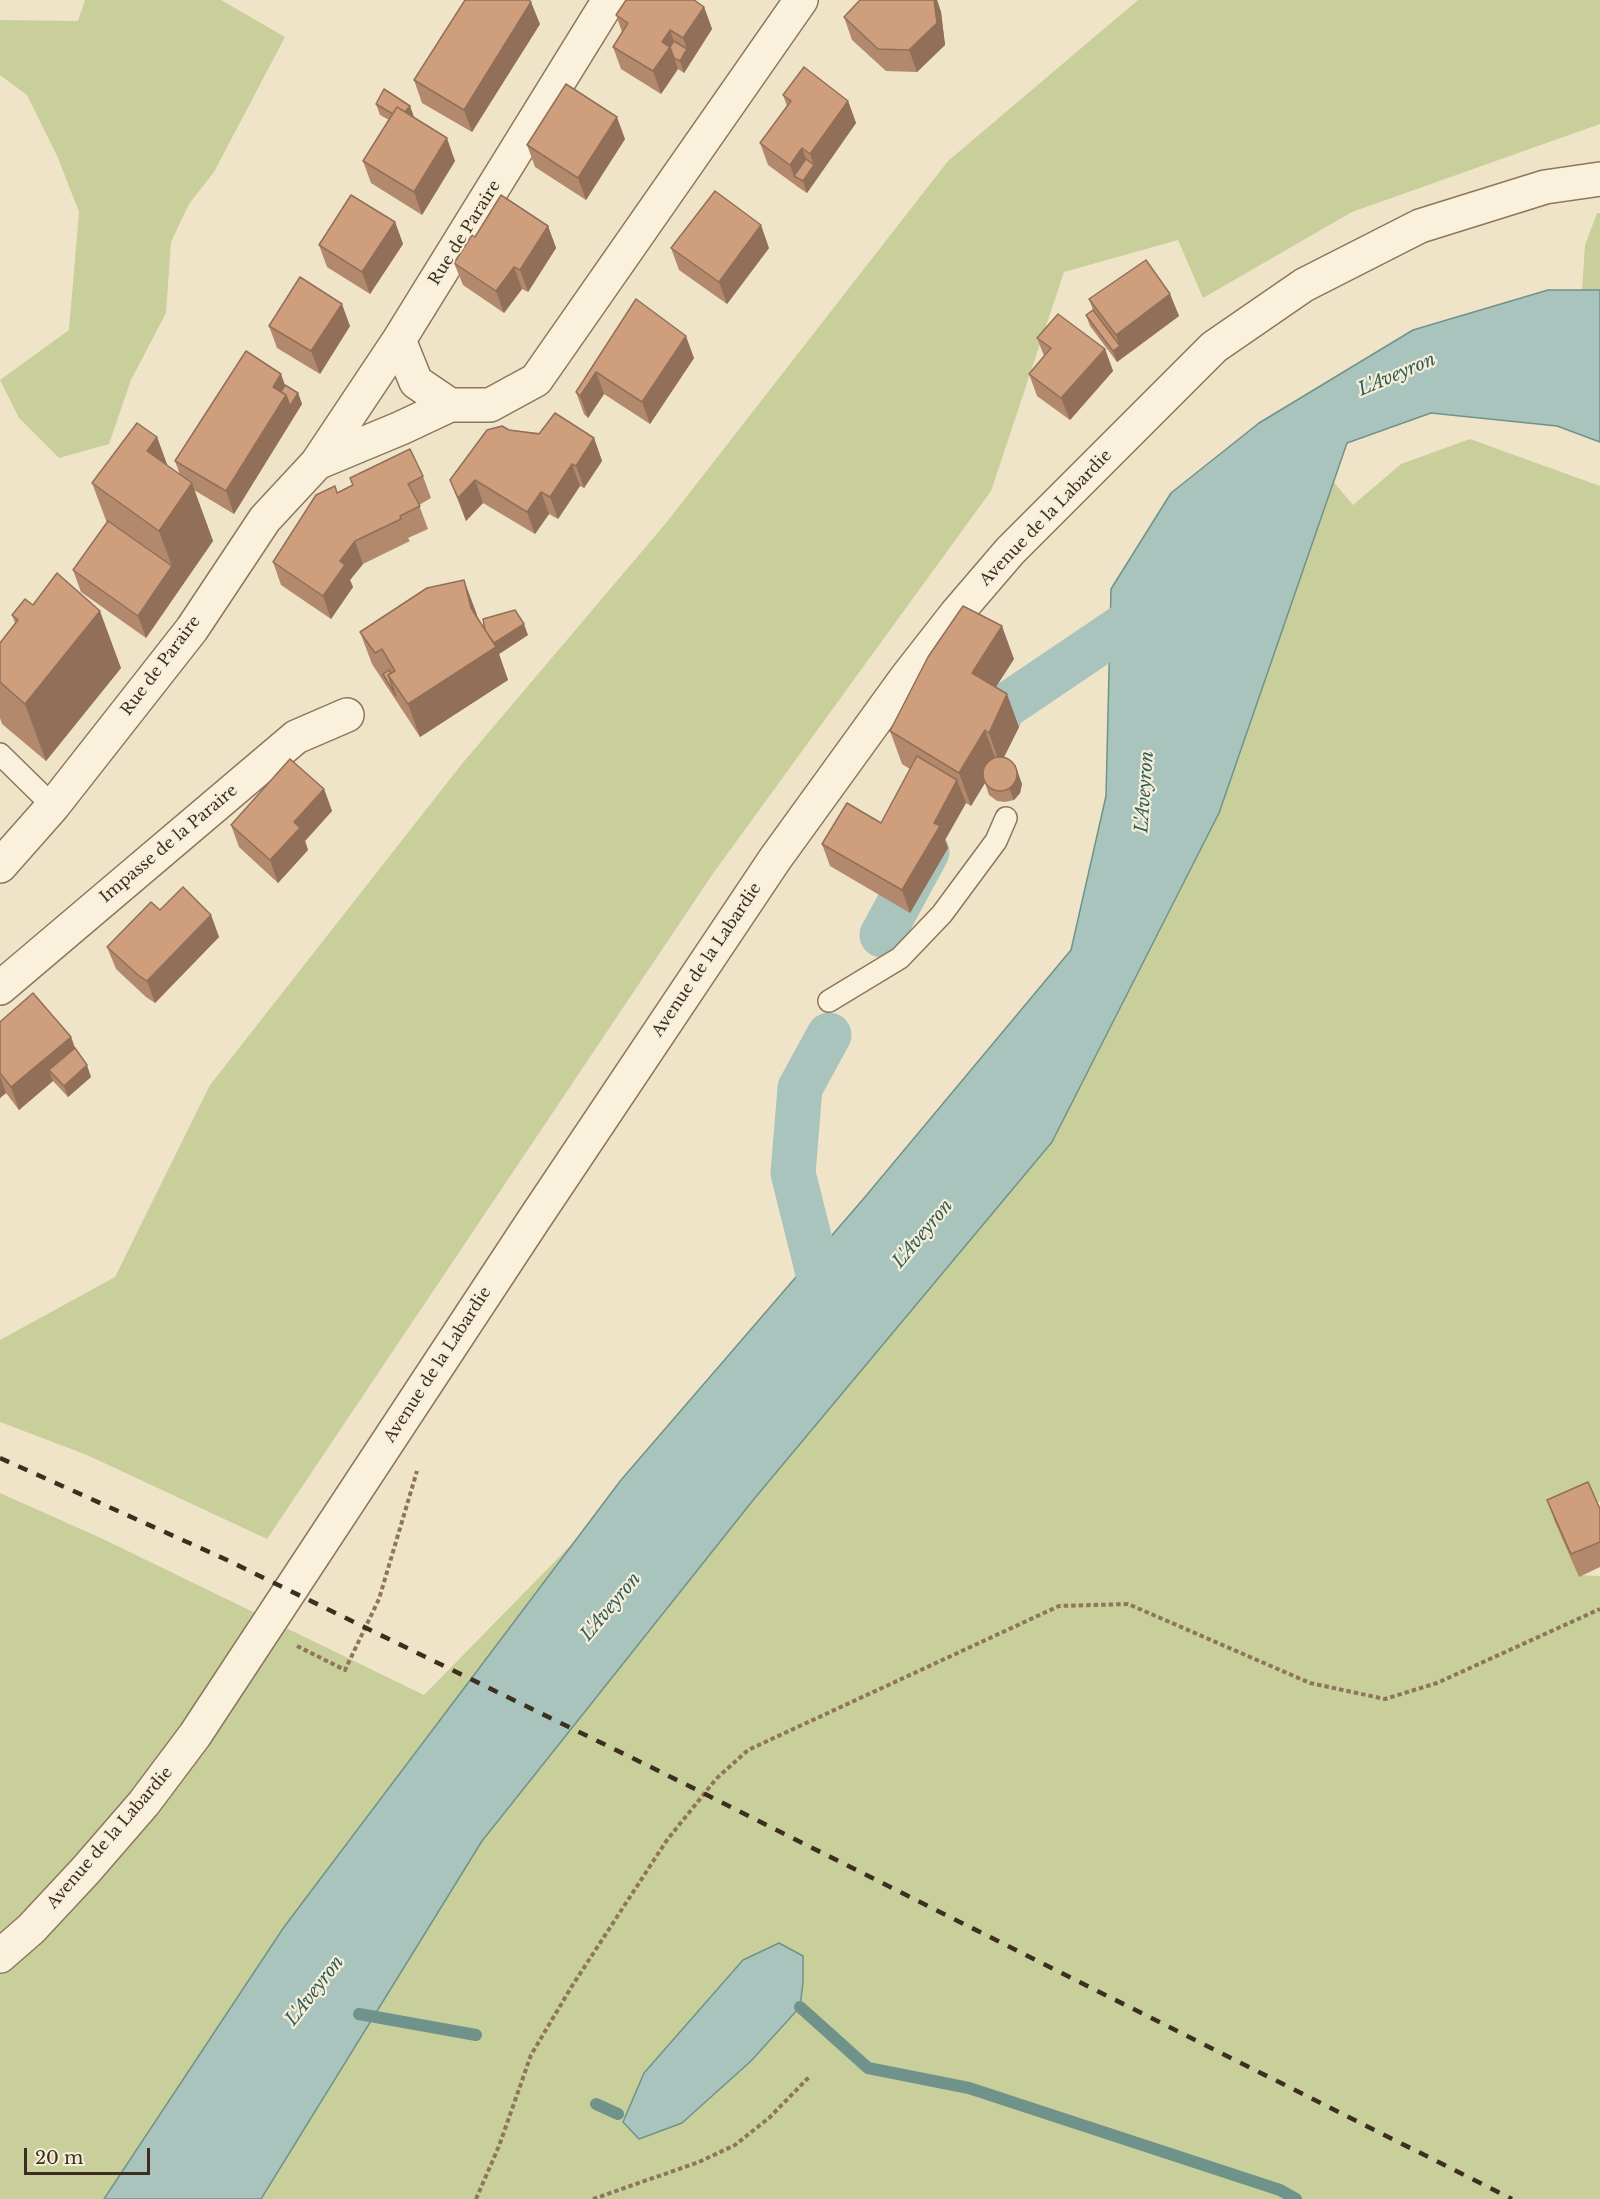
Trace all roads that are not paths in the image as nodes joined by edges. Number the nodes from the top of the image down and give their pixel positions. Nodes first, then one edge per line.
1 (609, 0) edge
2 (801, 0) edge
3 (1600, 179) edge
4 (399, 340) junction
5 (450, 405) junction
6 (317, 463) junction
7 (347, 715) dead end
8 (0, 754) edge
9 (52, 806) junction
10 (1006, 818) dead end
11 (0, 866) edge
12 (0, 988) edge
13 (829, 1001) dead end
14 (0, 1956) edge

1 - 4 street, Rue de Paraire
2 - 5 street
3 - 14 street, Avenue de la Labardie
4 - 5 street
4 - 6 street, Rue de Paraire
5 - 6 street, Rue de Paraire
6 - 9 street, Rue de Paraire
7 - 12 street, Impasse de la Paraire
8 - 9 lane
9 - 11 street, Rue de Paraire
10 - 13 lane

